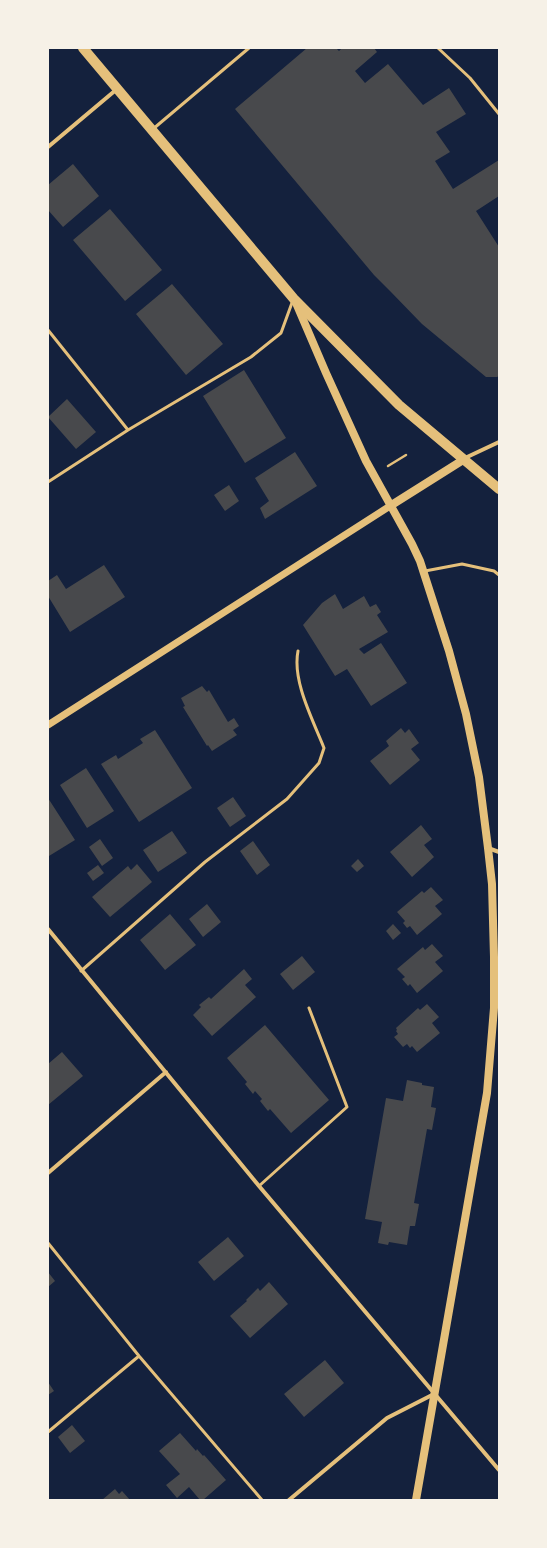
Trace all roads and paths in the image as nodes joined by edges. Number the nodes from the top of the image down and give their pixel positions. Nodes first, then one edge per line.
1 (83, 48) edge
2 (248, 48) edge
3 (438, 48) edge
4 (117, 88) junction
5 (499, 114) edge
6 (152, 130) junction
7 (48, 147) edge
8 (294, 299) junction
9 (48, 330) edge
10 (128, 430) junction
11 (499, 442) edge
12 (406, 454) dead end
13 (463, 460) junction
14 (383, 470) dead end
15 (48, 482) edge
16 (499, 490) edge
17 (390, 506) junction
18 (423, 572) junction
19 (499, 575) edge
20 (298, 651) dead end
21 (48, 725) edge
22 (488, 848) junction
23 (499, 852) edge
24 (48, 930) edge
25 (81, 971) junction
26 (309, 1008) dead end
27 (166, 1072) junction
28 (48, 1172) edge
29 (260, 1186) junction
30 (48, 1243) edge
31 (139, 1356) junction
32 (435, 1394) junction
33 (48, 1432) edge
34 (499, 1470) edge
35 (262, 1500) edge
36 (289, 1500) edge
37 (416, 1500) edge

1 - 4 main road
2 - 6 lane
3 - 5 lane
4 - 6 main road
4 - 7 street
6 - 8 main road
8 - 10 lane
8 - 13 main road
8 - 17 main road
9 - 10 lane
10 - 15 lane
11 - 13 street
12 - 14 path
13 - 16 main road
13 - 17 main road
17 - 18 main road
17 - 21 street
18 - 19 lane
18 - 22 main road
20 - 25 lane
22 - 23 street
22 - 32 main road
24 - 25 street
25 - 27 street
26 - 29 lane
27 - 28 street
27 - 29 street
29 - 32 street
30 - 31 lane
31 - 33 lane
31 - 35 lane
32 - 34 street
32 - 36 street
32 - 37 main road

